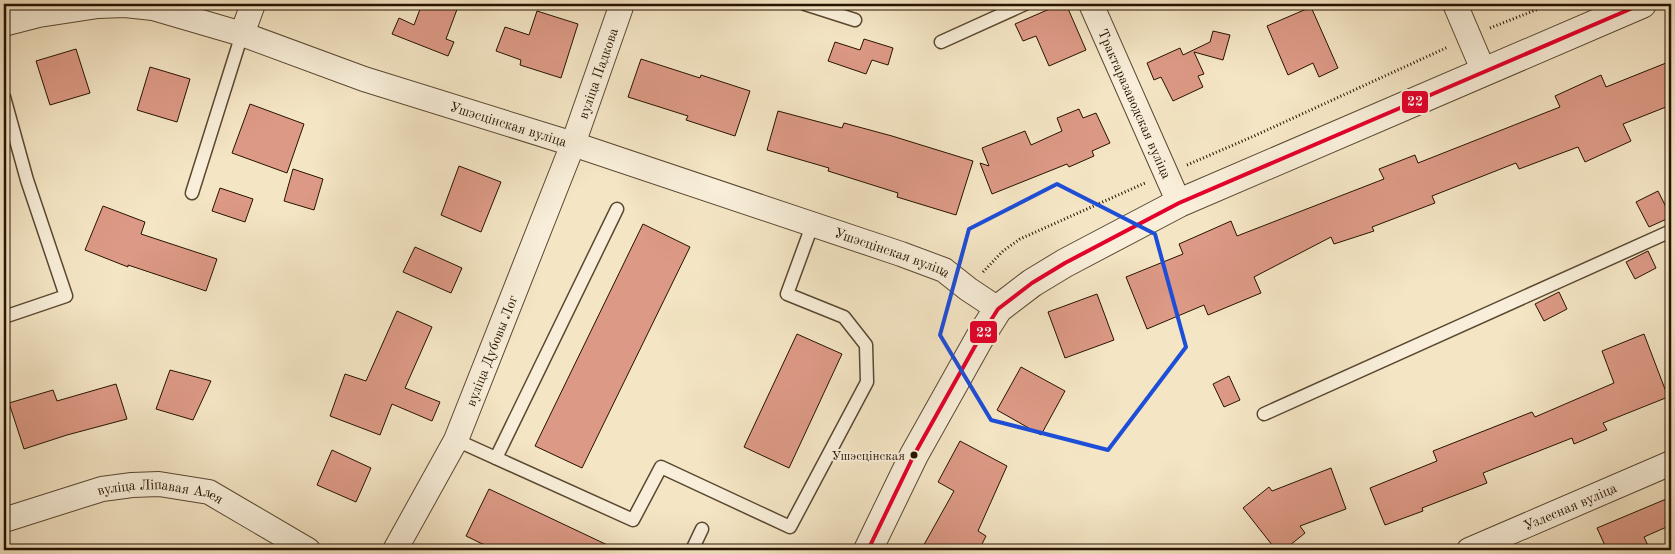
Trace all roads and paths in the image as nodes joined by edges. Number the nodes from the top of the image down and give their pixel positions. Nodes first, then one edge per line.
1 (252, 4) edge
2 (622, 4) edge
3 (804, 4) edge
4 (1025, 4) edge
5 (1091, 4) edge
6 (1455, 4) edge
7 (1551, 4) edge
8 (1642, 4) edge
9 (825, 7) edge
10 (855, 20) dead end
11 (4, 24) edge
12 (242, 34) junction
13 (1468, 37) junction
14 (941, 42) dead end
15 (1484, 72) junction
16 (4, 97) edge
17 (574, 144) junction
18 (1166, 174) junction
19 (192, 193) dead end
20 (1180, 203) junction
21 (617, 210) dead end
22 (813, 223) junction
23 (1671, 231) edge
24 (968, 289) junction
25 (998, 309) junction
26 (4, 317) edge
27 (1264, 414) dead end
28 (456, 440) junction
29 (496, 458) junction
30 (1671, 463) edge
31 (4, 520) edge
32 (702, 529) dead end
33 (308, 550) edge
34 (395, 550) edge
35 (692, 550) edge
36 (868, 550) edge
37 (1469, 550) edge

1 - 12 street
2 - 17 street, вуліца Падкова
3 - 9 lane
4 - 14 lane
5 - 18 street, Трактаразаводская вуліца
6 - 13 street
7 - 13 path
8 - 15 street
9 - 10 lane
11 - 12 street, Ушэсцінская вуліца
12 - 17 street, Ушэсцінская вуліца
12 - 19 lane
13 - 15 street
13 - 18 path
15 - 20 street
16 - 26 lane
17 - 22 street, Ушэсцінская вуліца
17 - 28 street, вуліца Дубовы Лог
18 - 20 street, Трактаразаводская вуліца
18 - 24 path
20 - 25 street
21 - 29 lane
22 - 24 street, Ушэсцінская вуліца
22 - 29 lane
23 - 27 lane
24 - 25 street, Ушэсцінская вуліца
25 - 36 street
28 - 29 lane
28 - 34 street, вуліца Дубовы Лог
30 - 37 street, Узлесная вуліца
31 - 33 street, вуліца Ліпавая Алея
32 - 35 lane

